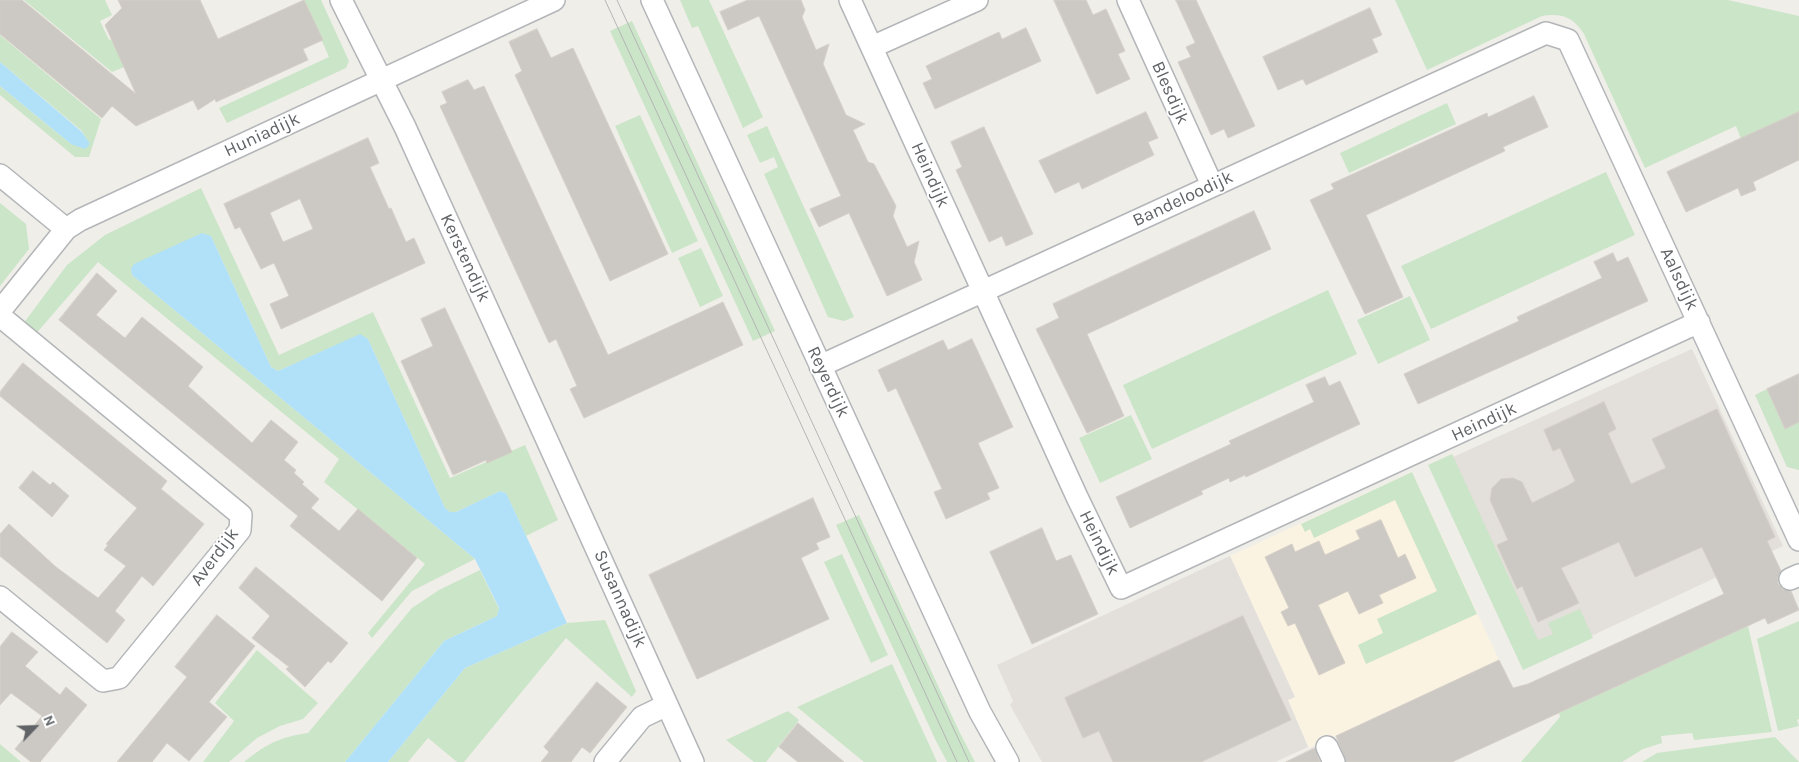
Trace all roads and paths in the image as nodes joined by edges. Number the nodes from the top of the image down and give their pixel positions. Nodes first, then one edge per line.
1 (341, 0) edge
2 (554, 0) edge
3 (652, 0) edge
4 (850, 0) edge
5 (1128, 0) edge
6 (971, 1) edge
7 (1546, 33) joint
8 (872, 47) junction
9 (380, 81) junction
10 (0, 175) edge
11 (1212, 185) junction
12 (66, 229) junction
13 (983, 292) junction
14 (0, 311) edge
15 (0, 316) edge
16 (1699, 322) junction
17 (820, 366) junction
18 (547, 436) joint
19 (1799, 540) edge
20 (0, 597) edge
21 (667, 705) junction
22 (606, 762) edge
23 (692, 762) edge
24 (1008, 762) edge

1 - 9 street, Kerstendijk
2 - 9 street, Huniadijk
3 - 17 street, Reyerdijk
4 - 8 street, Heindijk
5 - 11 street, Blesdijk
6 - 8 street
7 - 11 street, Bandeloodijk
7 - 16 street, Aalsdijk
8 - 13 street, Heindijk
9 - 12 street, Huniadijk
9 - 18 street, Kerstendijk
10 - 12 street
11 - 13 street, Bandeloodijk
12 - 14 street, Huniadijk
13 - 16 street, Heindijk
13 - 17 street, Bandeloodijk
15 - 20 street, Averdijk
16 - 19 street, Aalsdijk
17 - 24 street, Reyerdijk
18 - 21 street, Susannadijk
21 - 22 street
21 - 23 street, Susannadijk

